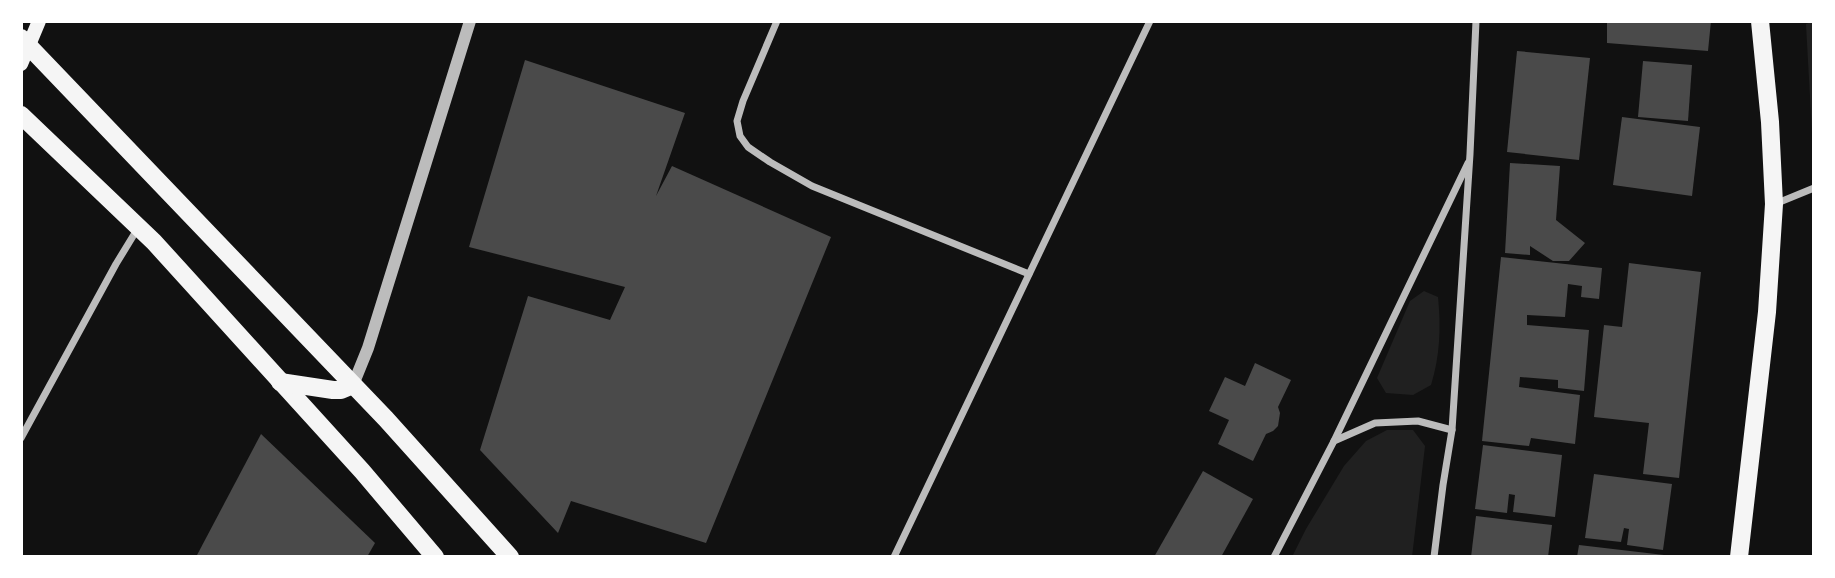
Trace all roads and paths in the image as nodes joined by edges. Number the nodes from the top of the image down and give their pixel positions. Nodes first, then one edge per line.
1 (39, 21) edge
2 (470, 21) edge
3 (777, 21) edge
4 (1150, 21) edge
5 (1476, 21) edge
6 (1760, 21) edge
7 (25, 42) edge
8 (21, 64) edge
9 (21, 116) edge
10 (1470, 159) junction
11 (1814, 188) edge
12 (1774, 204) junction
13 (139, 227) junction
14 (1029, 274) junction
15 (280, 382) junction
16 (354, 384) junction
17 (1452, 430) junction
18 (21, 438) edge
19 (1334, 440) junction
20 (435, 557) edge
21 (510, 557) edge
22 (894, 557) edge
23 (1275, 557) edge
24 (1434, 557) edge
25 (1739, 557) edge

1 - 7 main road
2 - 16 street
3 - 14 street
4 - 14 street
5 - 10 street
6 - 12 main road
7 - 8 main road
7 - 16 main road
9 - 13 main road
10 - 17 street
10 - 19 street
11 - 12 street
12 - 25 main road
13 - 15 main road
13 - 18 street
14 - 22 street
15 - 16 main road
15 - 20 main road
16 - 21 main road
17 - 19 street
17 - 24 street
19 - 23 street

